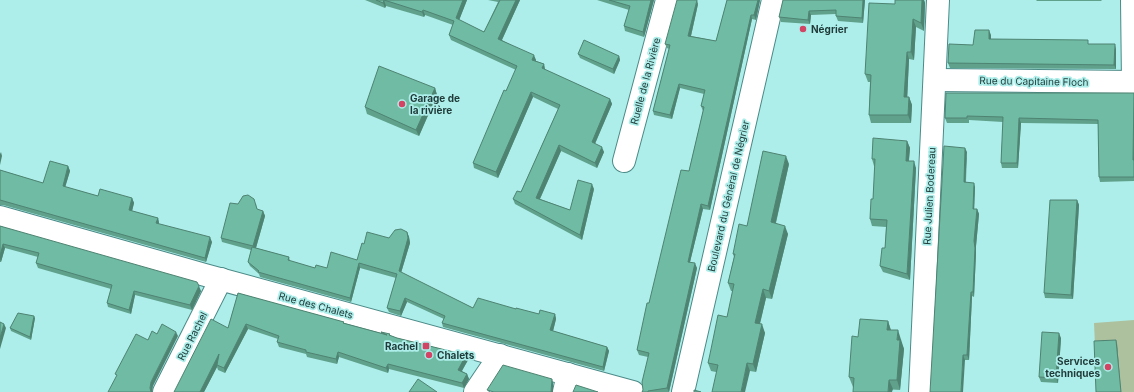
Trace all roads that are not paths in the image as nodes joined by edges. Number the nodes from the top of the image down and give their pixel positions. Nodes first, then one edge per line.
1 (667, 0) edge
2 (773, 0) edge
3 (938, 0) edge
4 (1132, 0) edge
5 (935, 80) junction
6 (1133, 82) edge
7 (624, 161) dead end
8 (0, 217) edge
9 (221, 279) junction
10 (500, 355) junction
11 (566, 383) edge
12 (164, 392) edge
13 (475, 392) edge
14 (633, 392) edge
15 (683, 392) edge
16 (920, 392) edge

1 - 7 street, Ruelle de la Rivière
2 - 15 street, Boulevard du Général de Négrier
3 - 5 street, Rue Julien Bodereau
4 - 6 street
5 - 6 street, Rue du Capitaine Floch
5 - 16 street, Rue Julien Bodereau
8 - 9 street, Rue des Chalets
9 - 10 street, Rue des Chalets
9 - 12 street, Rue Rachel
10 - 11 street, Rue des Chalets
10 - 13 street
11 - 14 street, Rue des Chalets

